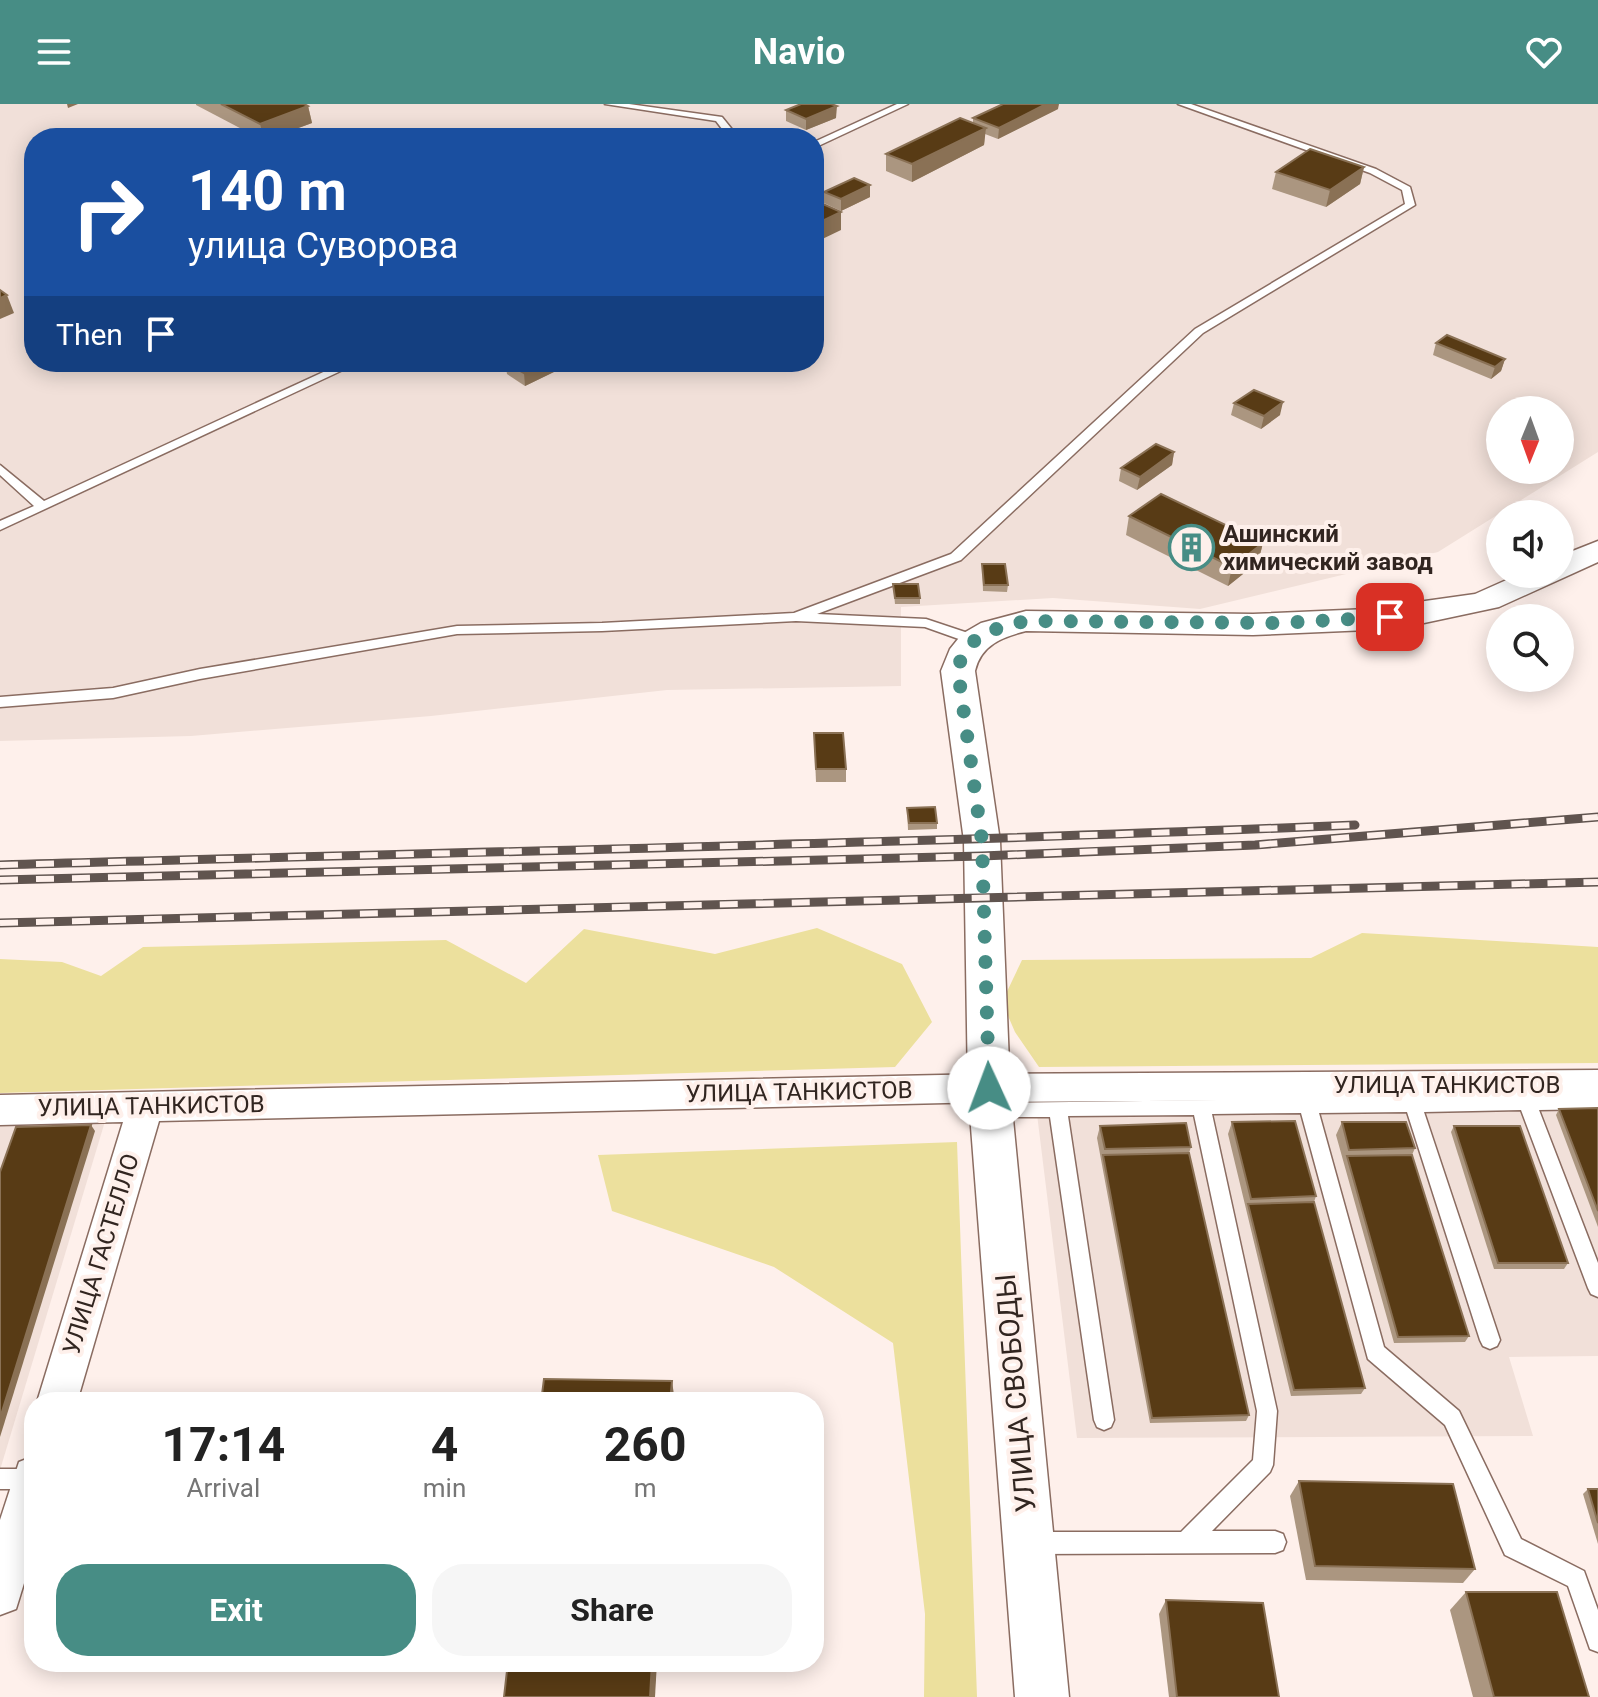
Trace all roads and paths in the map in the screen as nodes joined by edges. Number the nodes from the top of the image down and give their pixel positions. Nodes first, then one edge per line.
1 (609, 104) edge
2 (904, 104) edge
3 (1182, 104) edge
4 (726, 128) edge
5 (824, 140) edge
6 (333, 372) edge
7 (0, 469) edge
8 (43, 507) junction
9 (0, 526) edge
10 (1598, 550) edge
11 (1574, 561) edge
12 (1514, 588) edge
13 (796, 617) junction
14 (975, 640) junction
15 (0, 702) edge
16 (1598, 1084) edge
17 (990, 1099) junction
18 (1527, 1102) junction
19 (1598, 1102) edge
20 (1413, 1104) junction
21 (146, 1106) junction
22 (1308, 1106) junction
23 (1201, 1107) junction
24 (1058, 1109) junction
25 (3, 1117) edge
26 (1598, 1288) edge
27 (1490, 1340) dead end
28 (60, 1392) edge
29 (1104, 1420) dead end
30 (24, 1478) edge
31 (0, 1479) edge
32 (24, 1512) edge
33 (1275, 1542) dead end
34 (1029, 1543) junction
35 (1185, 1543) junction
36 (0, 1593) edge
37 (1598, 1641) edge
38 (1042, 1697) edge

1 - 4 lane
2 - 5 lane
3 - 13 lane
6 - 8 lane
7 - 8 lane
8 - 9 lane
10 - 11 street
12 - 14 street
13 - 14 lane
13 - 15 lane
14 - 17 street, УЛИЦА СВОБОДЫ
16 - 17 street, УЛИЦА ТАНКИСТОВ
17 - 21 street, УЛИЦА ТАНКИСТОВ
17 - 24 lane
17 - 34 street, УЛИЦА СВОБОДЫ
18 - 19 lane
18 - 20 lane
18 - 26 lane
20 - 22 lane
20 - 27 lane
21 - 25 street, УЛИЦА ТАНКИСТОВ
21 - 28 street, УЛИЦА ГАСТЕЛЛО
22 - 23 lane
22 - 37 lane
23 - 24 lane
23 - 35 lane
24 - 29 lane
30 - 31 lane
32 - 36 street
33 - 35 lane
34 - 35 lane
34 - 38 street, УЛИЦА СВОБОДЫ

